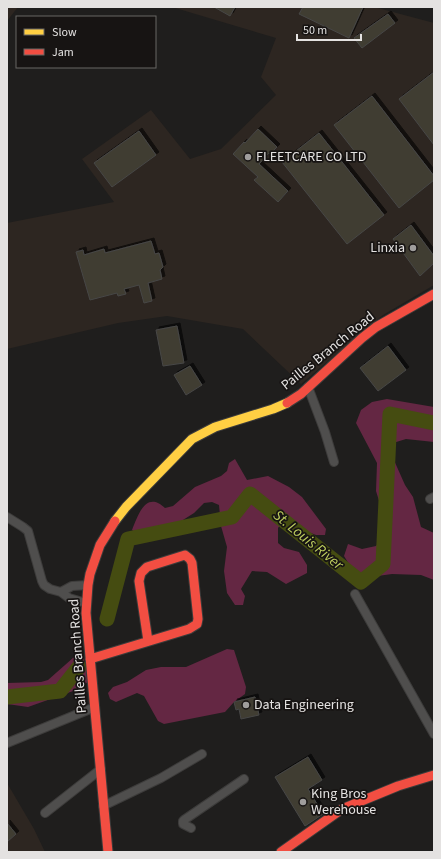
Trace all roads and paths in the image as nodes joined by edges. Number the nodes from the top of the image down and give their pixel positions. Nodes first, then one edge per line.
1 (434, 294) edge
2 (308, 388) junction
3 (334, 462) dead end
4 (7, 517) edge
5 (88, 585) junction
6 (61, 592) junction
7 (355, 594) dead end
8 (86, 603) junction
9 (148, 641) junction
10 (90, 659) junction
11 (95, 707) junction
12 (434, 734) edge
13 (7, 744) edge
14 (202, 754) dead end
15 (101, 769) junction
16 (434, 775) edge
17 (244, 779) dead end
18 (103, 806) junction
19 (45, 813) dead end
20 (191, 828) dead end
21 (105, 833) junction
22 (98, 852) edge
23 (108, 852) edge
24 (281, 852) edge

1 - 2 main road, Pailles Branch Road
2 - 3 street
2 - 5 main road, Pailles Branch Road
4 - 6 street
5 - 6 street
5 - 8 main road, Pailles Branch Road
6 - 8 street
7 - 12 street
8 - 10 main road, Pailles Branch Road
9 - 9 main road
9 - 10 main road
10 - 11 main road, Pailles Branch Road
11 - 13 street
11 - 15 main road, Pailles Branch Road
14 - 18 street
15 - 18 main road, Pailles Branch Road
15 - 19 street
16 - 24 main road
17 - 20 street
18 - 21 main road, Pailles Branch Road
21 - 22 main road, Pailles Branch Road
21 - 23 main road, Pailles Branch Road

